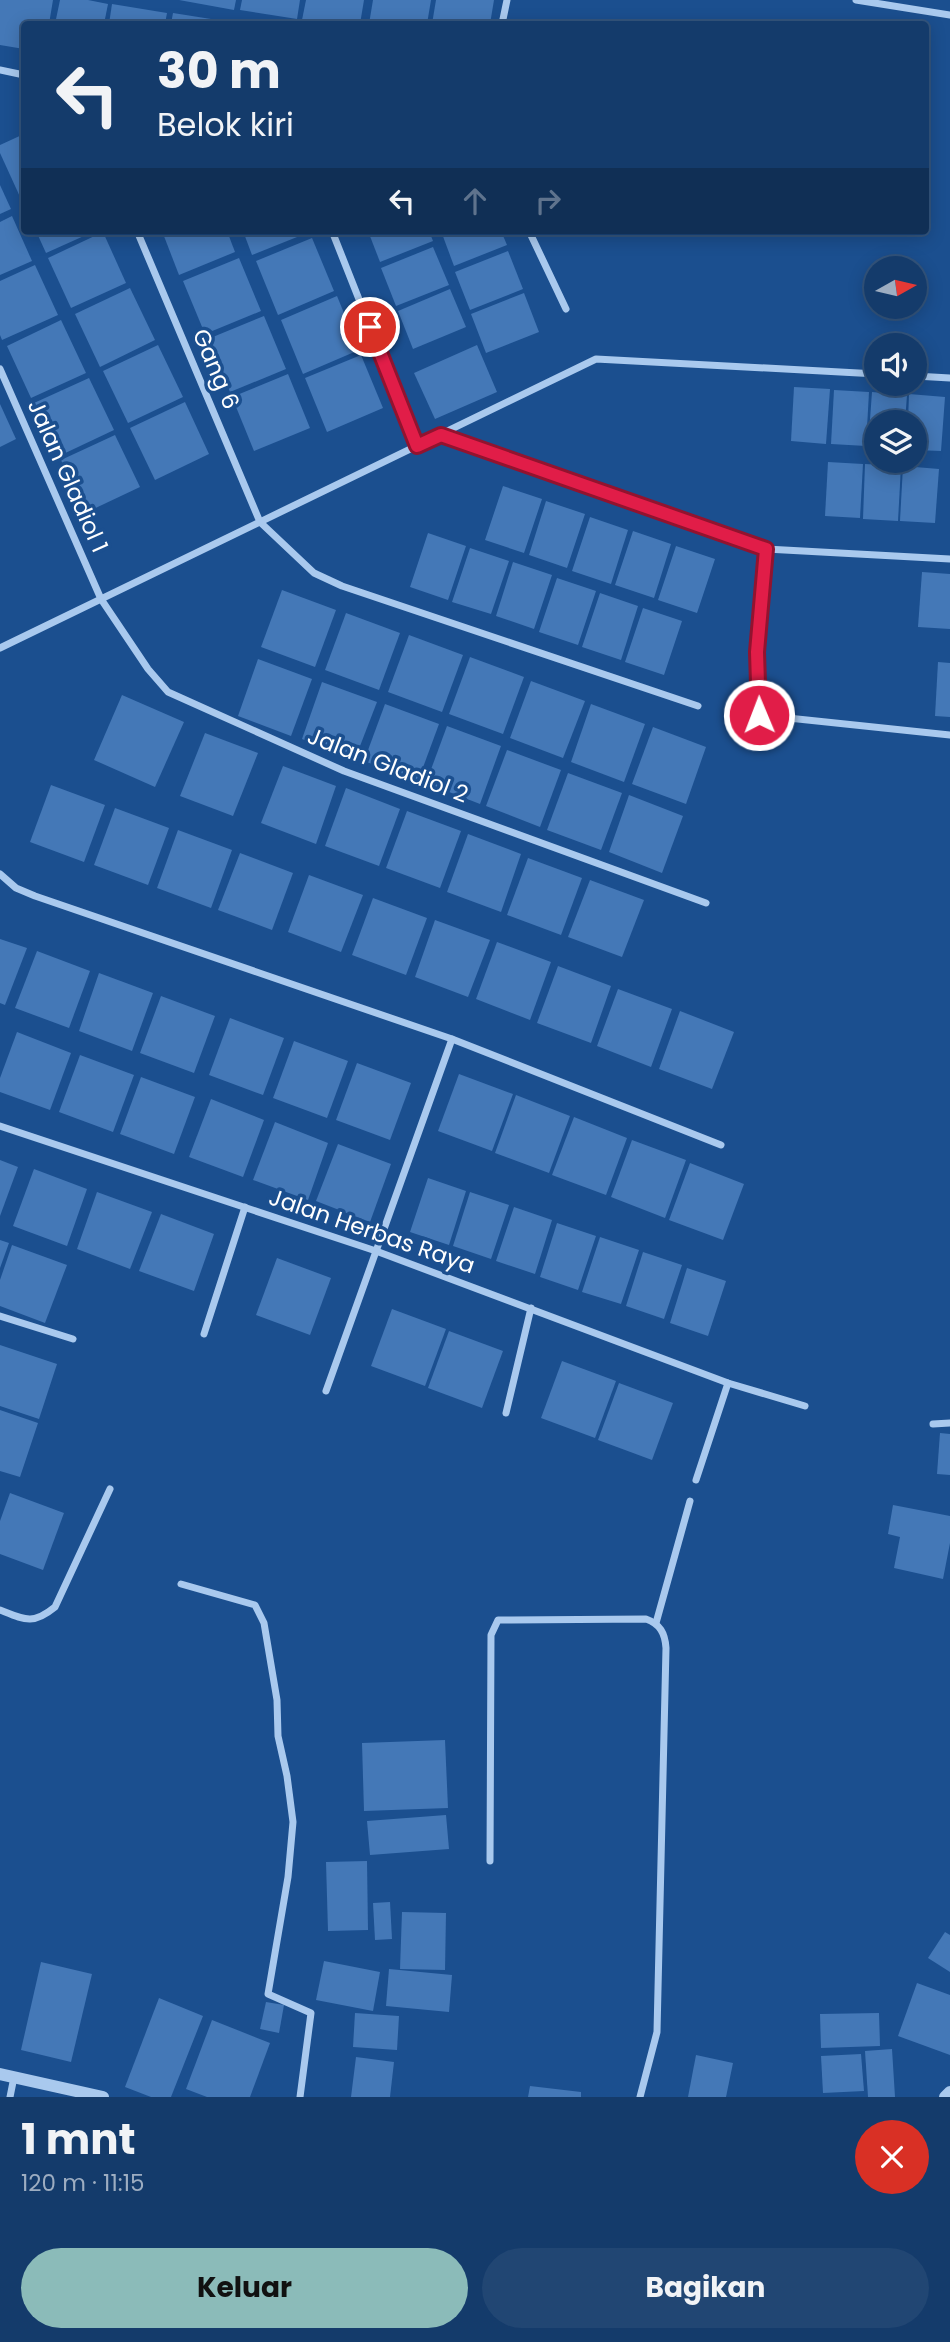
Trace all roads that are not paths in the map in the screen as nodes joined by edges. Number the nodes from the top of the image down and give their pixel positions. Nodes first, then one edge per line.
1 (507, 0) edge
2 (856, 0) edge
3 (950, 15) edge
4 (503, 21) edge
5 (0, 69) edge
6 (21, 74) edge
7 (139, 235) edge
8 (334, 235) edge
9 (531, 235) edge
10 (566, 309) dead end
11 (0, 369) edge
12 (864, 373) edge
13 (927, 377) edge
14 (950, 378) edge
15 (441, 435) junction
16 (417, 446) junction
17 (260, 523) junction
18 (766, 549) junction
19 (950, 559) edge
20 (101, 599) junction
21 (0, 648) edge
22 (698, 706) dead end
23 (950, 735) edge
24 (0, 874) edge
25 (706, 903) dead end
26 (452, 1039) junction
27 (0, 1126) edge
28 (721, 1144) dead end
29 (245, 1207) junction
30 (376, 1251) junction
31 (531, 1308) junction
32 (0, 1316) edge
33 (204, 1334) dead end
34 (74, 1339) dead end
35 (729, 1382) junction
36 (326, 1391) dead end
37 (805, 1406) dead end
38 (506, 1413) dead end
39 (950, 1423) edge
40 (933, 1424) dead end
41 (696, 1480) dead end
42 (110, 1489) dead end
43 (690, 1501) dead end
44 (181, 1584) dead end
45 (0, 1610) edge
46 (656, 1623) junction
47 (490, 1861) dead end
48 (0, 2074) edge
49 (14, 2077) junction
50 (950, 2092) edge
51 (10, 2097) edge
52 (103, 2097) edge
53 (300, 2097) edge
54 (640, 2097) edge
55 (945, 2097) edge

1 - 4 street
2 - 3 street
5 - 6 street
7 - 17 street, Gang 6
8 - 16 street
9 - 10 street
11 - 20 street, Jalan Gladiol 1
12 - 15 street
13 - 14 street
15 - 16 street
15 - 18 street
16 - 17 street
17 - 20 street
17 - 22 street
18 - 19 street
18 - 23 street
20 - 21 street
20 - 25 street, Jalan Gladiol 2
24 - 26 street
26 - 28 street
26 - 30 street
27 - 29 street, Jalan Herbas Raya
29 - 30 street, Jalan Herbas Raya
29 - 33 street
30 - 31 street, Jalan Herbas Raya
30 - 36 street
31 - 35 street, Jalan Herbas Raya
31 - 38 street
32 - 34 street
35 - 37 street, Jalan Herbas Raya
35 - 41 street
39 - 40 street
42 - 45 street
43 - 46 street
44 - 53 street
46 - 47 street
46 - 54 street
48 - 49 street
49 - 51 street
49 - 52 street
50 - 55 street

